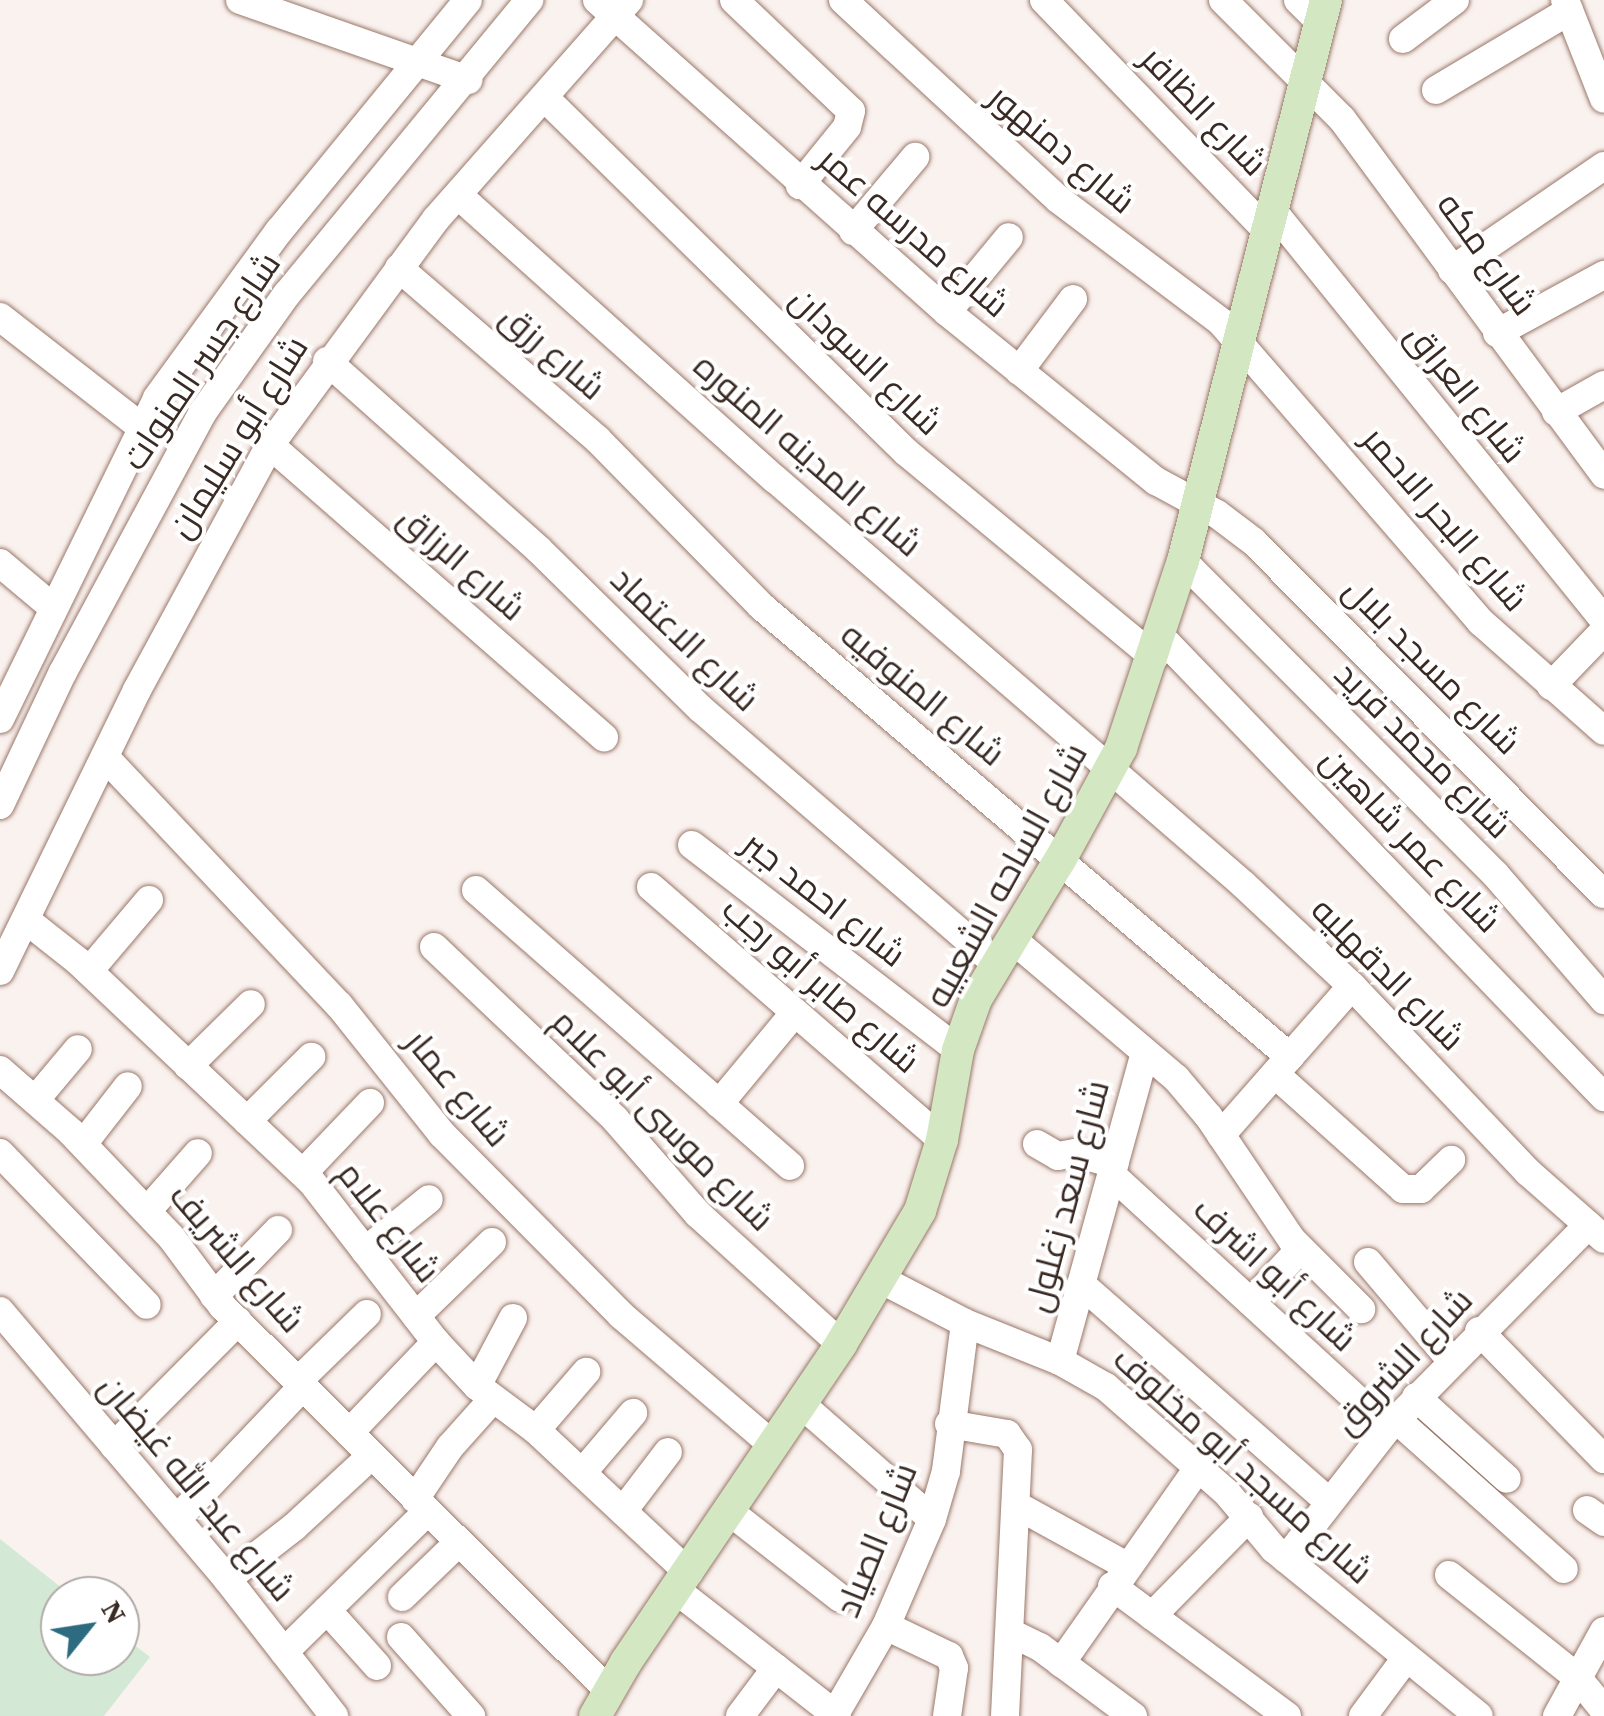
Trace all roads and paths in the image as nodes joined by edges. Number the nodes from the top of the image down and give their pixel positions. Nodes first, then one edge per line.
1 (240, 0) edge
2 (468, 0) edge
3 (530, 0) edge
4 (734, 0) edge
5 (843, 0) edge
6 (1044, 0) edge
7 (1223, 0) edge
8 (1447, 3) edge
9 (614, 5) edge
10 (1567, 6) edge
11 (1315, 7) edge
12 (1404, 39) dead end
13 (1594, 41) edge
14 (420, 63) junction
15 (468, 80) junction
16 (1305, 80) junction
17 (1436, 90) dead end
18 (545, 98) junction
19 (1604, 99) edge
20 (915, 157) dead end
21 (1604, 166) edge
22 (800, 184) junction
23 (458, 195) junction
24 (1270, 221) junction
25 (852, 231) junction
26 (1008, 238) dead end
27 (399, 268) junction
28 (1452, 270) junction
29 (1604, 275) edge
30 (1074, 300) dead end
31 (948, 312) junction
32 (0, 317) edge
33 (1497, 332) junction
34 (1239, 345) junction
35 (327, 361) junction
36 (1019, 371) junction
37 (1604, 384) edge
38 (1556, 412) junction
39 (140, 426) junction
40 (270, 444) junction
41 (1604, 476) edge
42 (654, 496) joint
43 (1196, 504) junction
44 (1183, 561) junction
45 (0, 564) edge
46 (52, 606) junction
47 (1604, 620) edge
48 (1604, 631) edge
49 (1158, 647) junction
50 (9, 671) edge
51 (1551, 686) junction
52 (0, 718) edge
53 (1604, 731) edge
54 (604, 737) dead end
55 (105, 757) junction
56 (1112, 768) junction
57 (0, 805) edge
58 (692, 844) dead end
59 (1060, 860) junction
60 (651, 887) dead end
61 (476, 890) dead end
62 (1604, 894) edge
63 (148, 900) dead end
64 (26, 920) junction
65 (434, 946) dead end
66 (1004, 952) junction
67 (0, 971) edge
68 (89, 971) junction
69 (1352, 986) junction
70 (1604, 1000) edge
71 (250, 1004) dead end
72 (795, 1012) junction
73 (78, 1049) dead end
74 (958, 1050) junction
75 (1145, 1052) junction
76 (311, 1057) dead end
77 (1283, 1065) junction
78 (188, 1066) junction
79 (0, 1070) edge
80 (128, 1086) dead end
81 (1604, 1097) edge
82 (36, 1099) junction
83 (370, 1103) dead end
84 (719, 1104) junction
85 (247, 1120) junction
86 (1221, 1135) junction
87 (942, 1140) junction
88 (83, 1144) junction
89 (1037, 1144) dead end
90 (198, 1152) dead end
91 (0, 1153) edge
92 (1451, 1160) dead end
93 (790, 1166) dead end
94 (1114, 1169) junction
95 (303, 1173) junction
96 (429, 1199) dead end
97 (146, 1211) junction
98 (278, 1230) dead end
99 (1596, 1232) edge
100 (492, 1242) dead end
101 (1300, 1248) junction
102 (365, 1251) junction
103 (1368, 1262) dead end
104 (882, 1280) junction
105 (1081, 1284) junction
106 (214, 1296) junction
107 (1251, 1302) junction
108 (146, 1306) dead end
109 (1361, 1309) dead end
110 (0, 1311) edge
111 (366, 1314) dead end
112 (416, 1316) junction
113 (513, 1318) dead end
114 (238, 1322) junction
115 (964, 1324) junction
116 (1479, 1332) junction
117 (436, 1342) junction
118 (841, 1344) junction
119 (1451, 1360) junction
120 (1060, 1361) junction
121 (586, 1372) dead end
122 (300, 1384) junction
123 (485, 1393) junction
124 (1416, 1397) junction
125 (801, 1404) junction
126 (633, 1413) dead end
127 (949, 1424) junction
128 (1392, 1424) junction
129 (536, 1430) junction
130 (349, 1434) junction
131 (114, 1446) junction
132 (774, 1446) junction
133 (668, 1452) dead end
134 (372, 1456) junction
135 (1604, 1459) edge
136 (1199, 1468) junction
137 (582, 1472) junction
138 (1507, 1479) dead end
139 (1328, 1501) junction
140 (1016, 1504) junction
141 (421, 1506) junction
142 (623, 1511) junction
143 (730, 1512) junction
144 (1249, 1517) junction
145 (932, 1519) junction
146 (177, 1520) junction
147 (458, 1543) junction
148 (1286, 1558) junction
149 (1564, 1569) dead end
150 (1450, 1575) dead end
151 (1120, 1576) junction
152 (227, 1579) junction
153 (683, 1582) junction
154 (402, 1597) dead end
155 (840, 1598) dead end
156 (327, 1610) junction
157 (1152, 1616) junction
158 (886, 1626) junction
159 (1604, 1631) edge
160 (1011, 1633) junction
161 (401, 1637) dead end
162 (284, 1652) junction
163 (1406, 1658) junction
164 (1062, 1664) junction
165 (377, 1666) dead end
166 (776, 1668) junction
167 (1577, 1677) junction
168 (601, 1708) edge
169 (1604, 1710) edge
170 (836, 1715) edge
171 (334, 1716) edge
172 (472, 1716) edge
173 (740, 1716) edge
174 (946, 1716) edge
175 (1005, 1716) edge
176 (1133, 1716) edge
177 (1287, 1716) edge
178 (1363, 1716) edge
179 (1479, 1716) edge
180 (1556, 1716) edge

1 - 14 street
2 - 14 street, شارع جسر المنوات
3 - 15 street, شارع جسر المنوات
4 - 22 street
5 - 34 street, شارع دمنهور
6 - 24 street, شارع الظافر
7 - 16 street, شارع مكه
8 - 12 street
9 - 18 street, شارع أبو سليمان
9 - 22 street, شارع مدرسه عمر
10 - 13 street
10 - 17 street
11 - 16 main road, شارع الساحه الشعبيه
13 - 19 street
14 - 15 street
14 - 39 street, شارع جسر المنوات
15 - 57 street, شارع جسر المنوات
16 - 24 main road, شارع الساحه الشعبيه
16 - 28 street, شارع مكه
18 - 23 street, شارع أبو سليمان
18 - 49 street, شارع السودان
20 - 25 street
21 - 28 street
22 - 25 street, شارع مدرسه عمر
23 - 27 street, شارع أبو سليمان
23 - 56 street, شارع المدينه المنوره
24 - 34 main road, شارع الساحه الشعبيه
24 - 47 street, شارع العراق
25 - 31 street, شارع مدرسه عمر
26 - 31 street
27 - 35 street, شارع أبو سليمان
27 - 42 street, شارع رزق
28 - 33 street, شارع مكه
29 - 33 street
30 - 36 street
31 - 36 street, شارع مدرسه عمر
32 - 39 street
33 - 38 street, شارع مكه
34 - 43 main road, شارع الساحه الشعبيه
34 - 51 street, شارع البحر الاحمر
35 - 40 street, شارع أبو سليمان
35 - 66 street, شارع الاعتماد
36 - 43 street, شارع مدرسه عمر
37 - 38 street
38 - 41 street, شارع مكه
39 - 46 street, شارع جسر المنوات
40 - 54 street, شارع الرزاق
40 - 55 street, شارع أبو سليمان
42 - 59 street, شارع المنوفيه
43 - 44 main road, شارع الساحه الشعبيه
43 - 62 street, شارع مسجد بلال
44 - 49 main road, شارع الساحه الشعبيه
44 - 70 street, شارع محمد فريد
45 - 46 street
46 - 50 street, شارع جسر المنوات
48 - 51 street
49 - 56 main road, شارع الساحه الشعبيه
49 - 81 street, شارع عمر شاهين
50 - 52 street, شارع جسر المنوات
51 - 53 street, شارع البحر الاحمر
55 - 64 street, شارع أبو سليمان
55 - 132 street, شارع عمار
56 - 59 main road, شارع الساحه الشعبيه
56 - 69 street, شارع الدقهليه
58 - 74 street, شارع احمد جبر
59 - 66 main road, شارع الساحه الشعبيه
59 - 77 street, شارع المنوفيه
60 - 72 street, شارع صابر أبو رجب
61 - 84 street
63 - 68 street
64 - 67 street, شارع أبو سليمان
64 - 68 street, شارع علام
65 - 118 street, شارع موسى أبو علام
66 - 74 main road, شارع الساحه الشعبيه
66 - 75 street, شارع الاعتماد
68 - 78 street, شارع علام
69 - 77 street
69 - 99 street, شارع الدقهليه
71 - 78 street
72 - 84 street
72 - 87 street, شارع صابر أبو رجب
73 - 82 street
74 - 87 main road, شارع الساحه الشعبيه
75 - 86 street, شارع الاعتماد
75 - 94 street, شارع سعد زغلول
76 - 85 street
77 - 86 street
77 - 92 street, شارع المنوفيه
78 - 85 street, شارع علام
79 - 82 street, شارع الشريف
80 - 88 street
82 - 88 street, شارع الشريف
83 - 95 street
84 - 93 street
85 - 95 street, شارع علام
86 - 101 street, شارع الاعتماد
87 - 104 main road, شارع الساحه الشعبيه
88 - 97 street, شارع الشريف
89 - 94 street
90 - 97 street
91 - 108 street
94 - 105 street, شارع سعد زغلول
94 - 107 street, شارع أبو اشرف
95 - 102 street, شارع علام
96 - 102 street
97 - 106 street, شارع الشريف
98 - 106 street
99 - 116 street, شارع الشروق
100 - 112 street
101 - 107 street
101 - 109 street, شارع الاعتماد
102 - 112 street, شارع علام
103 - 119 street
104 - 115 street, شارع مسجد أبو مخلوف
104 - 118 main road, شارع الساحه الشعبيه
105 - 120 street, شارع سعد زغلول
105 - 139 street
106 - 114 street, شارع الشريف
107 - 128 street, شارع أبو اشرف
110 - 131 street, شارع عبد الله غيضان
111 - 122 street
112 - 117 street, شارع علام
113 - 123 street
114 - 122 street, شارع الشريف
114 - 131 street
115 - 120 street, شارع مسجد أبو مخلوف
115 - 127 street, شارع الصياد
116 - 119 street, شارع الشروق
116 - 135 street
117 - 123 street, شارع علام
117 - 130 street
118 - 125 main road, شارع الساحه الشعبيه
119 - 124 street, شارع الشروق
120 - 136 street, شارع مسجد أبو مخلوف
121 - 129 street
122 - 130 street, شارع الشريف
122 - 146 street
123 - 129 street, شارع علام
123 - 141 street
124 - 128 street, شارع الشروق
124 - 138 street
125 - 132 main road, شارع الساحه الشعبيه
125 - 145 street
126 - 137 street
127 - 140 street
127 - 145 street, شارع الصياد
128 - 139 street, شارع الشروق
128 - 149 street, شارع أبو اشرف
129 - 137 street, شارع علام
130 - 134 street, شارع الشريف
131 - 146 street, شارع عبد الله غيضان
132 - 143 main road, شارع الساحه الشعبيه
133 - 142 street
134 - 141 street, شارع الشريف
134 - 152 street
136 - 144 street, شارع مسجد أبو مخلوف
136 - 151 street
137 - 142 street, شارع علام
139 - 148 street, شارع الشروق
140 - 151 street
140 - 160 street
141 - 147 street, شارع الشريف
141 - 156 street
142 - 153 street, شارع علام
143 - 153 main road, شارع الساحه الشعبيه
143 - 155 street
144 - 148 street, شارع مسجد أبو مخلوف
144 - 157 street
145 - 158 street, شارع الصياد
146 - 152 street, شارع عبد الله غيضان
147 - 154 street
147 - 168 street, شارع الشريف
148 - 163 street, شارع مسجد أبو مخلوف
150 - 167 street
151 - 157 street
151 - 164 street
152 - 162 street, شارع عبد الله غيضان
153 - 166 street, شارع علام
153 - 168 main road, شارع الساحه الشعبيه
156 - 162 street
156 - 165 street
157 - 177 street
158 - 170 street, شارع الصياد
158 - 174 street
159 - 167 street
160 - 164 street
160 - 175 street
161 - 172 street
162 - 171 street, شارع عبد الله غيضان
163 - 178 street
163 - 179 street, شارع مسجد أبو مخلوف
164 - 176 street
166 - 170 street, شارع علام
166 - 173 street
167 - 169 street
167 - 180 street

